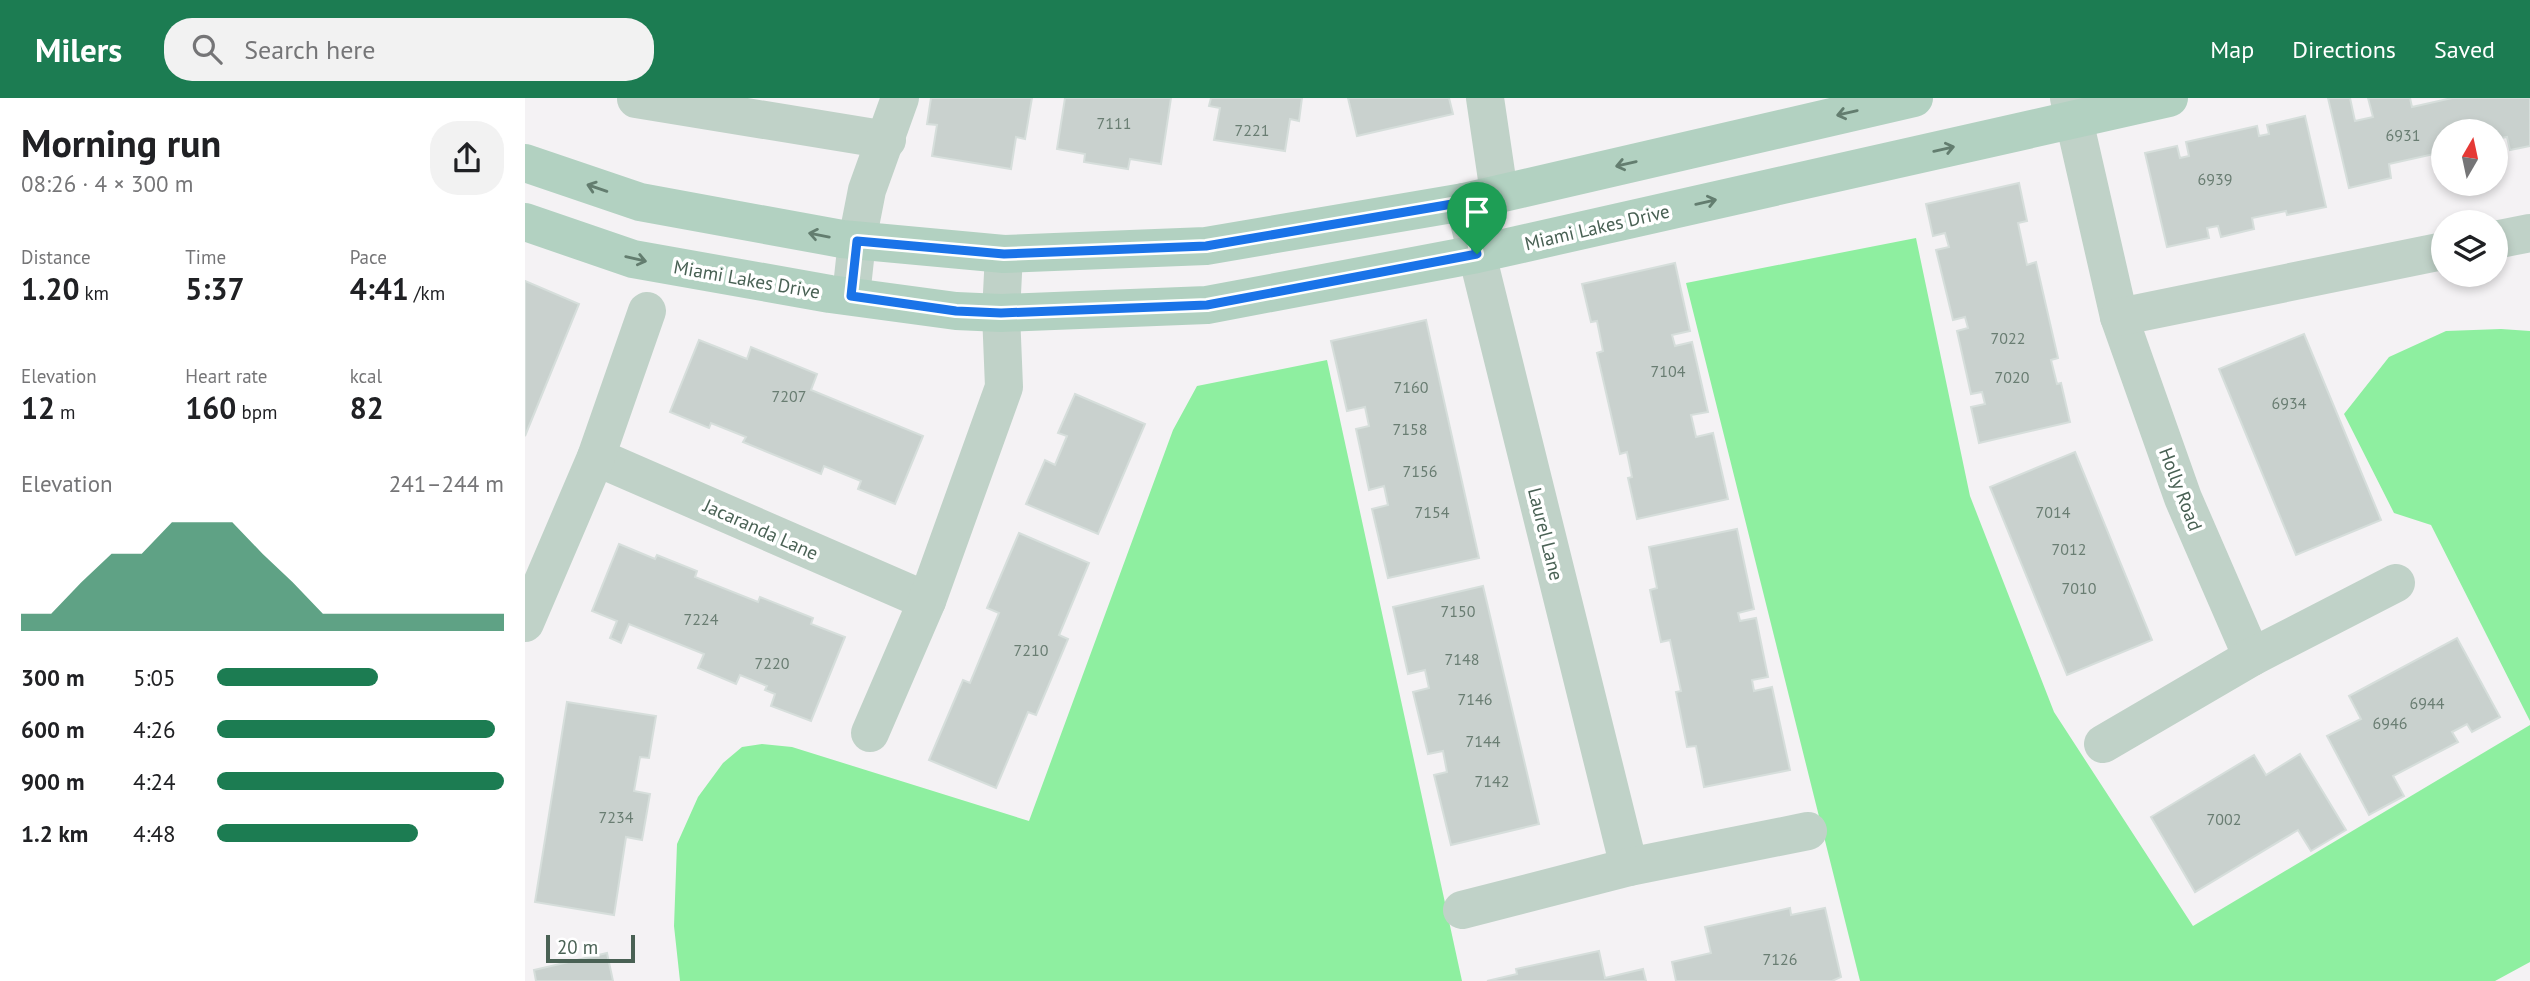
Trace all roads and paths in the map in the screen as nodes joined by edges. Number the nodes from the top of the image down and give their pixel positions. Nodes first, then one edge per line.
1 (900, 98) edge
2 (1485, 98) edge
3 (1914, 98) edge
4 (2169, 98) edge
5 (636, 99) edge
6 (2072, 109) edge
7 (887, 140) junction
8 (525, 163) edge
9 (1482, 198) junction
10 (525, 222) edge
11 (2530, 233) edge
12 (2508, 237) edge
13 (857, 241) junction
14 (2431, 253) edge
15 (1004, 254) junction
16 (1477, 254) junction
17 (851, 296) junction
18 (647, 311) dead end
19 (1001, 313) junction
20 (2119, 317) junction
21 (596, 457) junction
22 (2396, 583) dead end
23 (927, 601) junction
24 (525, 623) edge
25 (2252, 657) junction
26 (870, 733) dead end
27 (2103, 744) dead end
28 (1808, 831) dead end
29 (1629, 867) junction
30 (1462, 910) dead end

1 - 7 street
2 - 9 street, Laurel Lane
3 -> 9 main road
4 - 6 main road, Miami Lakes Drive
5 - 7 street
16 -> 6 main road, Miami Lakes Drive
6 - 20 street, Holly Road
7 - 13 street
13 -> 8 main road
9 - 15 main road
9 - 16 street, Laurel Lane
10 -> 17 main road, Miami Lakes Drive
11 - 12 street
13 - 15 main road
13 - 17 street
14 - 20 street
15 - 19 street
16 - 19 main road, Miami Lakes Drive
16 - 29 street, Laurel Lane
17 - 19 main road, Miami Lakes Drive
18 - 21 street
19 - 23 street
20 - 25 street, Holly Road
21 - 23 street, Jacaranda Lane
21 - 24 street
22 - 25 street
23 - 26 street
25 - 27 street
28 - 29 street
29 - 30 street

